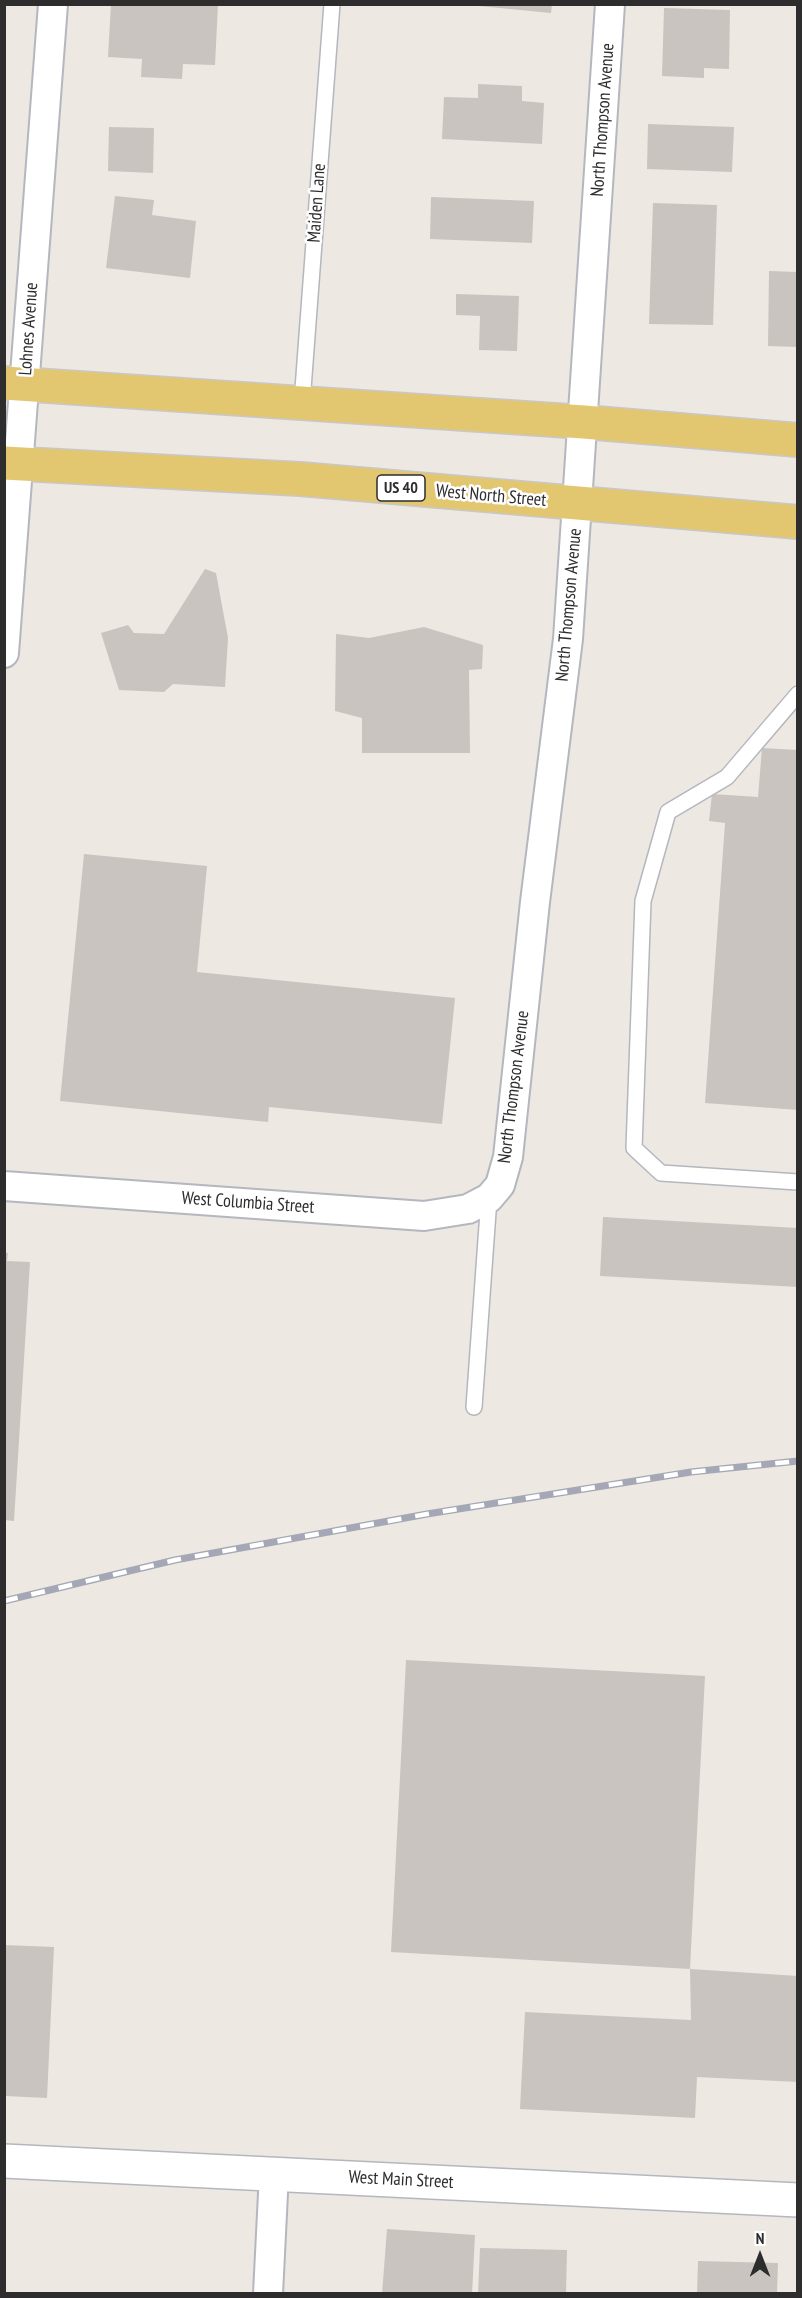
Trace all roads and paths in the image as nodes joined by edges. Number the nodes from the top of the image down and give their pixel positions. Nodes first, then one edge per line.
1 (53, 4) edge
2 (332, 4) edge
3 (610, 4) edge
4 (15, 383) edge
5 (302, 402) junction
6 (584, 422) junction
7 (798, 440) edge
8 (11, 463) edge
9 (578, 504) junction
10 (798, 522) edge
11 (4, 653) edge
12 (798, 694) edge
13 (798, 1182) edge
14 (4, 1186) edge
15 (489, 1198) junction
16 (474, 1407) dead end
17 (4, 2160) edge
18 (274, 2173) junction
19 (798, 2200) edge
20 (268, 2294) edge

1 - 4 street, Lohnes Avenue
2 - 5 lane, Maiden Lane
3 - 6 street, North Thompson Avenue
4 - 5 main road
4 - 8 street, Lohnes Avenue
5 - 6 main road
6 - 7 main road
6 - 9 street, North Thompson Avenue
8 - 9 main road, West North Street / US 40
8 - 11 street, Lohnes Avenue
9 - 10 main road, West North Street / US 40
9 - 15 street, North Thompson Avenue
12 - 13 lane
14 - 15 street, West Columbia Street
15 - 16 lane
17 - 18 street, West Main Street
18 - 19 street, West Main Street
18 - 20 street

